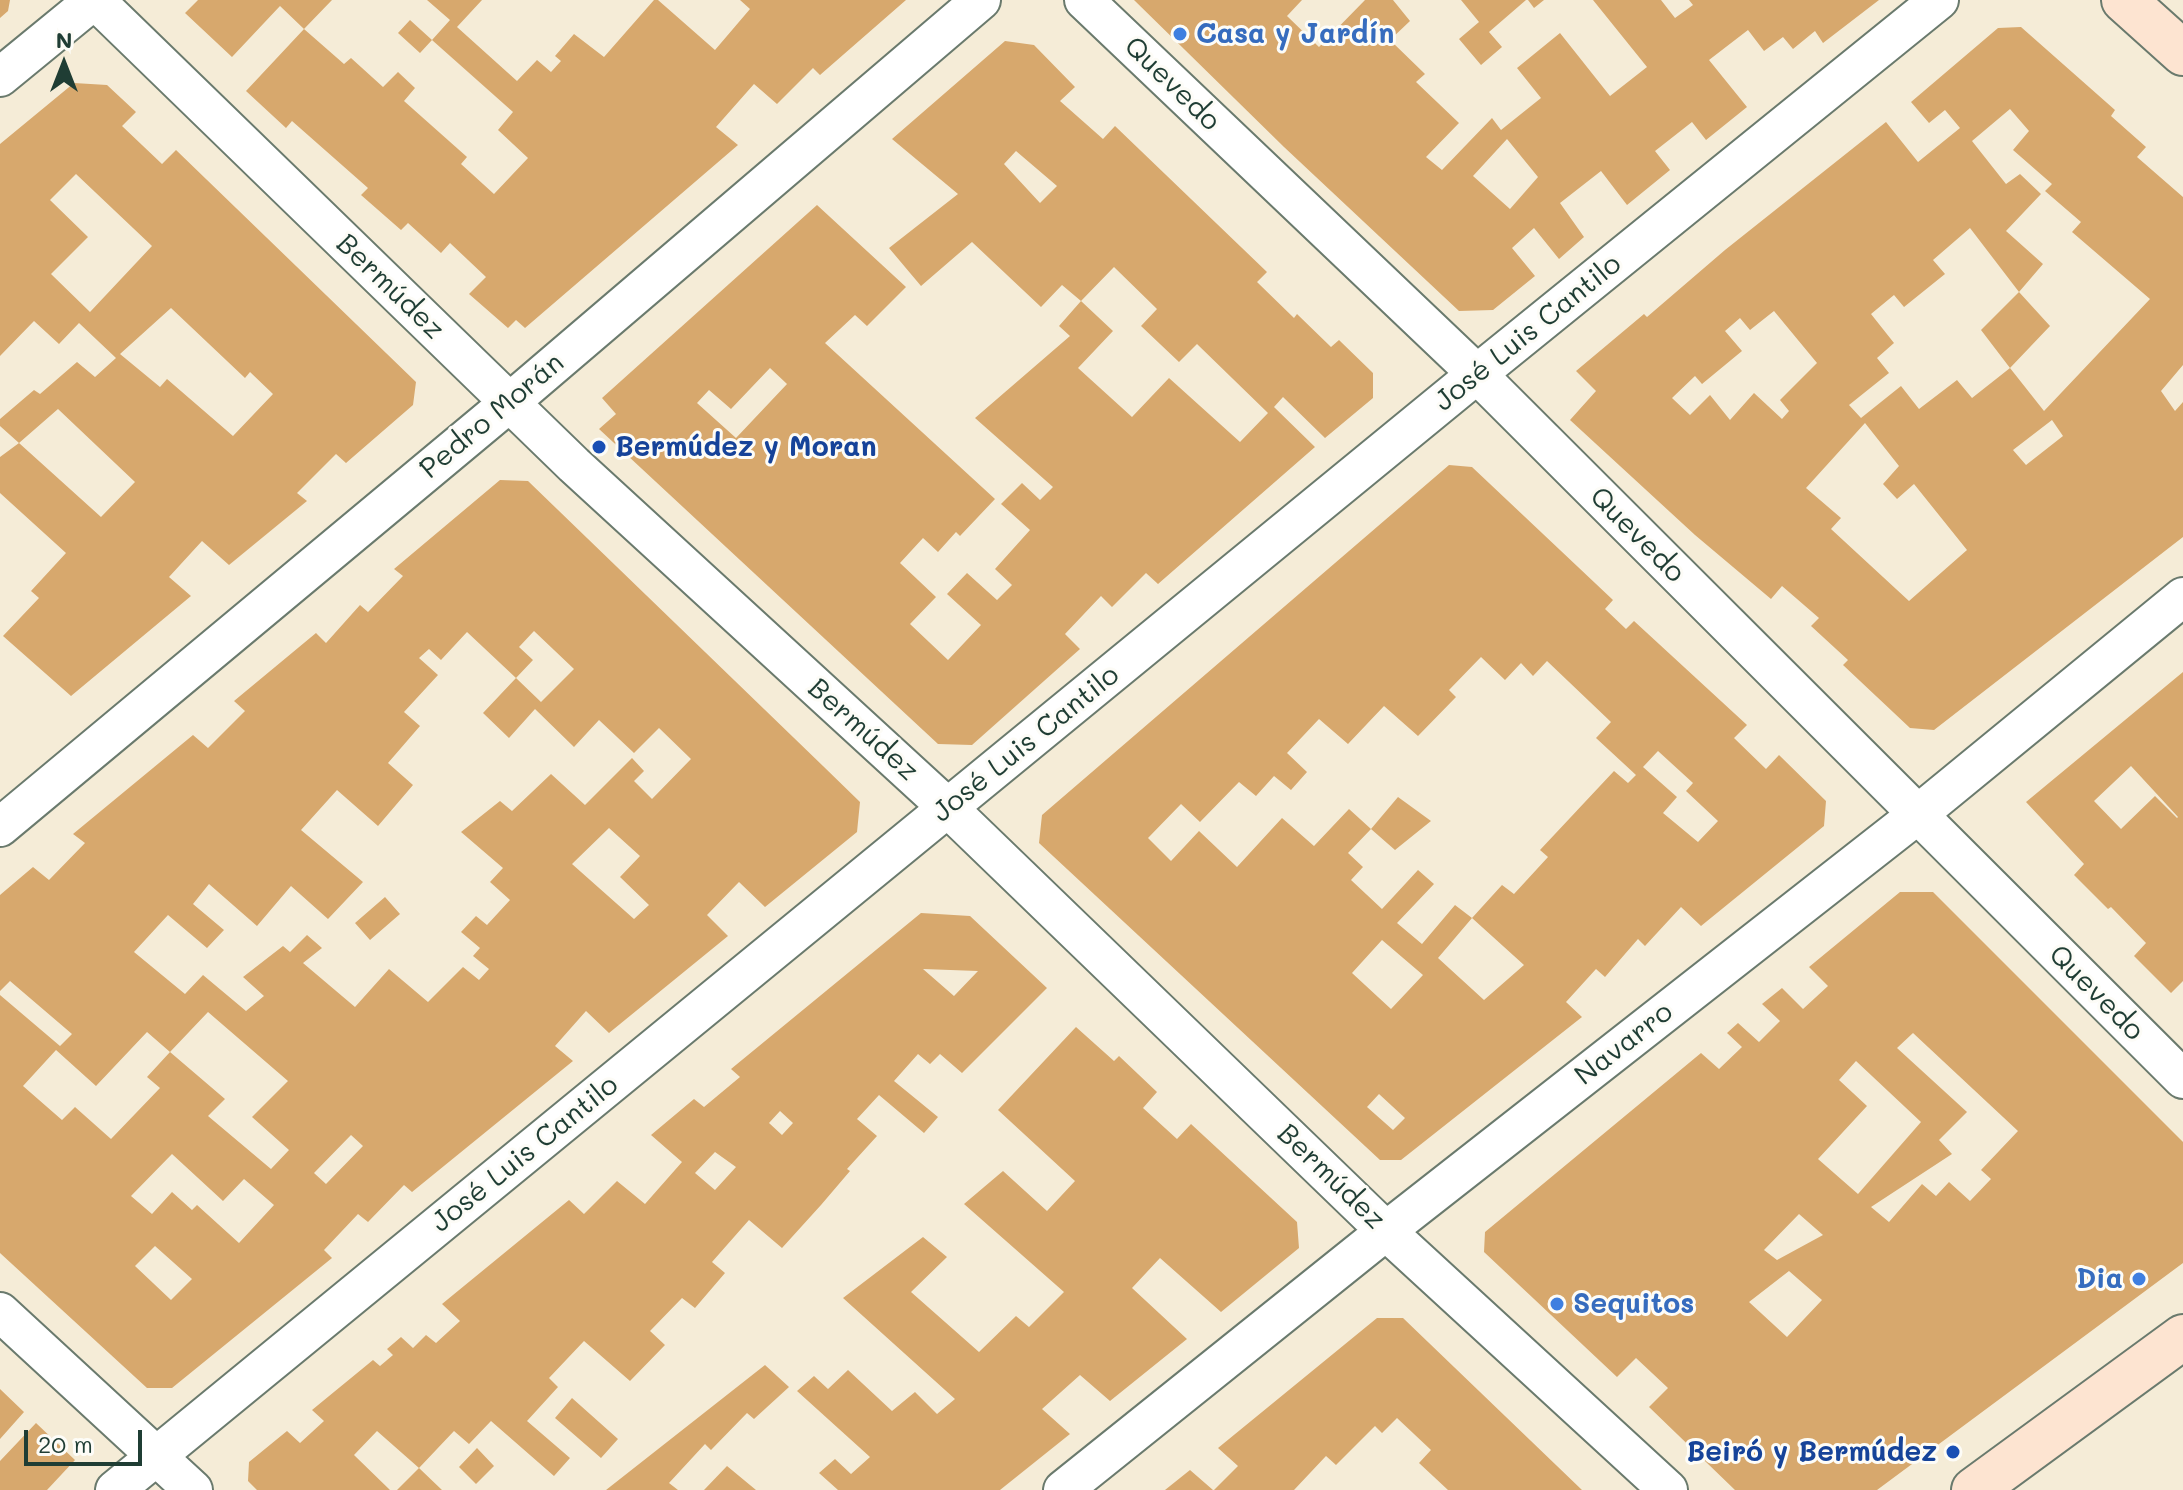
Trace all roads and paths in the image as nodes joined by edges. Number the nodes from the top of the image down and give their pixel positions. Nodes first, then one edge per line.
1 (94, 0) edge
2 (981, 0) edge
3 (1084, 0) edge
4 (1939, 0) edge
5 (2124, 0) edge
6 (2183, 53) edge
7 (0, 77) edge
8 (1477, 374) junction
9 (509, 403) junction
10 (2183, 597) edge
11 (948, 808) junction
12 (1917, 815) junction
13 (0, 827) edge
14 (2183, 1079) edge
15 (1386, 1231) junction
16 (0, 1312) edge
17 (2183, 1337) edge
18 (157, 1456) junction
19 (115, 1490) edge
20 (193, 1490) edge
21 (1063, 1490) edge
22 (1668, 1490) edge
23 (1974, 1490) edge

1 - 7 street
1 - 9 street, Bermúdez
2 - 9 street, Pedro Morán
3 - 8 street, Quevedo
4 - 8 street, José Luis Cantilo
5 - 6 main road
8 - 11 street, José Luis Cantilo
8 - 12 street, Quevedo
9 - 11 street, Bermúdez
9 - 13 street, Pedro Morán
10 - 12 street, Navarro
11 - 15 street, Bermúdez
11 - 18 street, José Luis Cantilo
12 - 14 street, Quevedo
12 - 15 street, Navarro
15 - 21 street, Navarro
15 - 22 street, Bermúdez
16 - 18 street
17 - 23 main road
18 - 19 street, José Luis Cantilo
18 - 20 street

